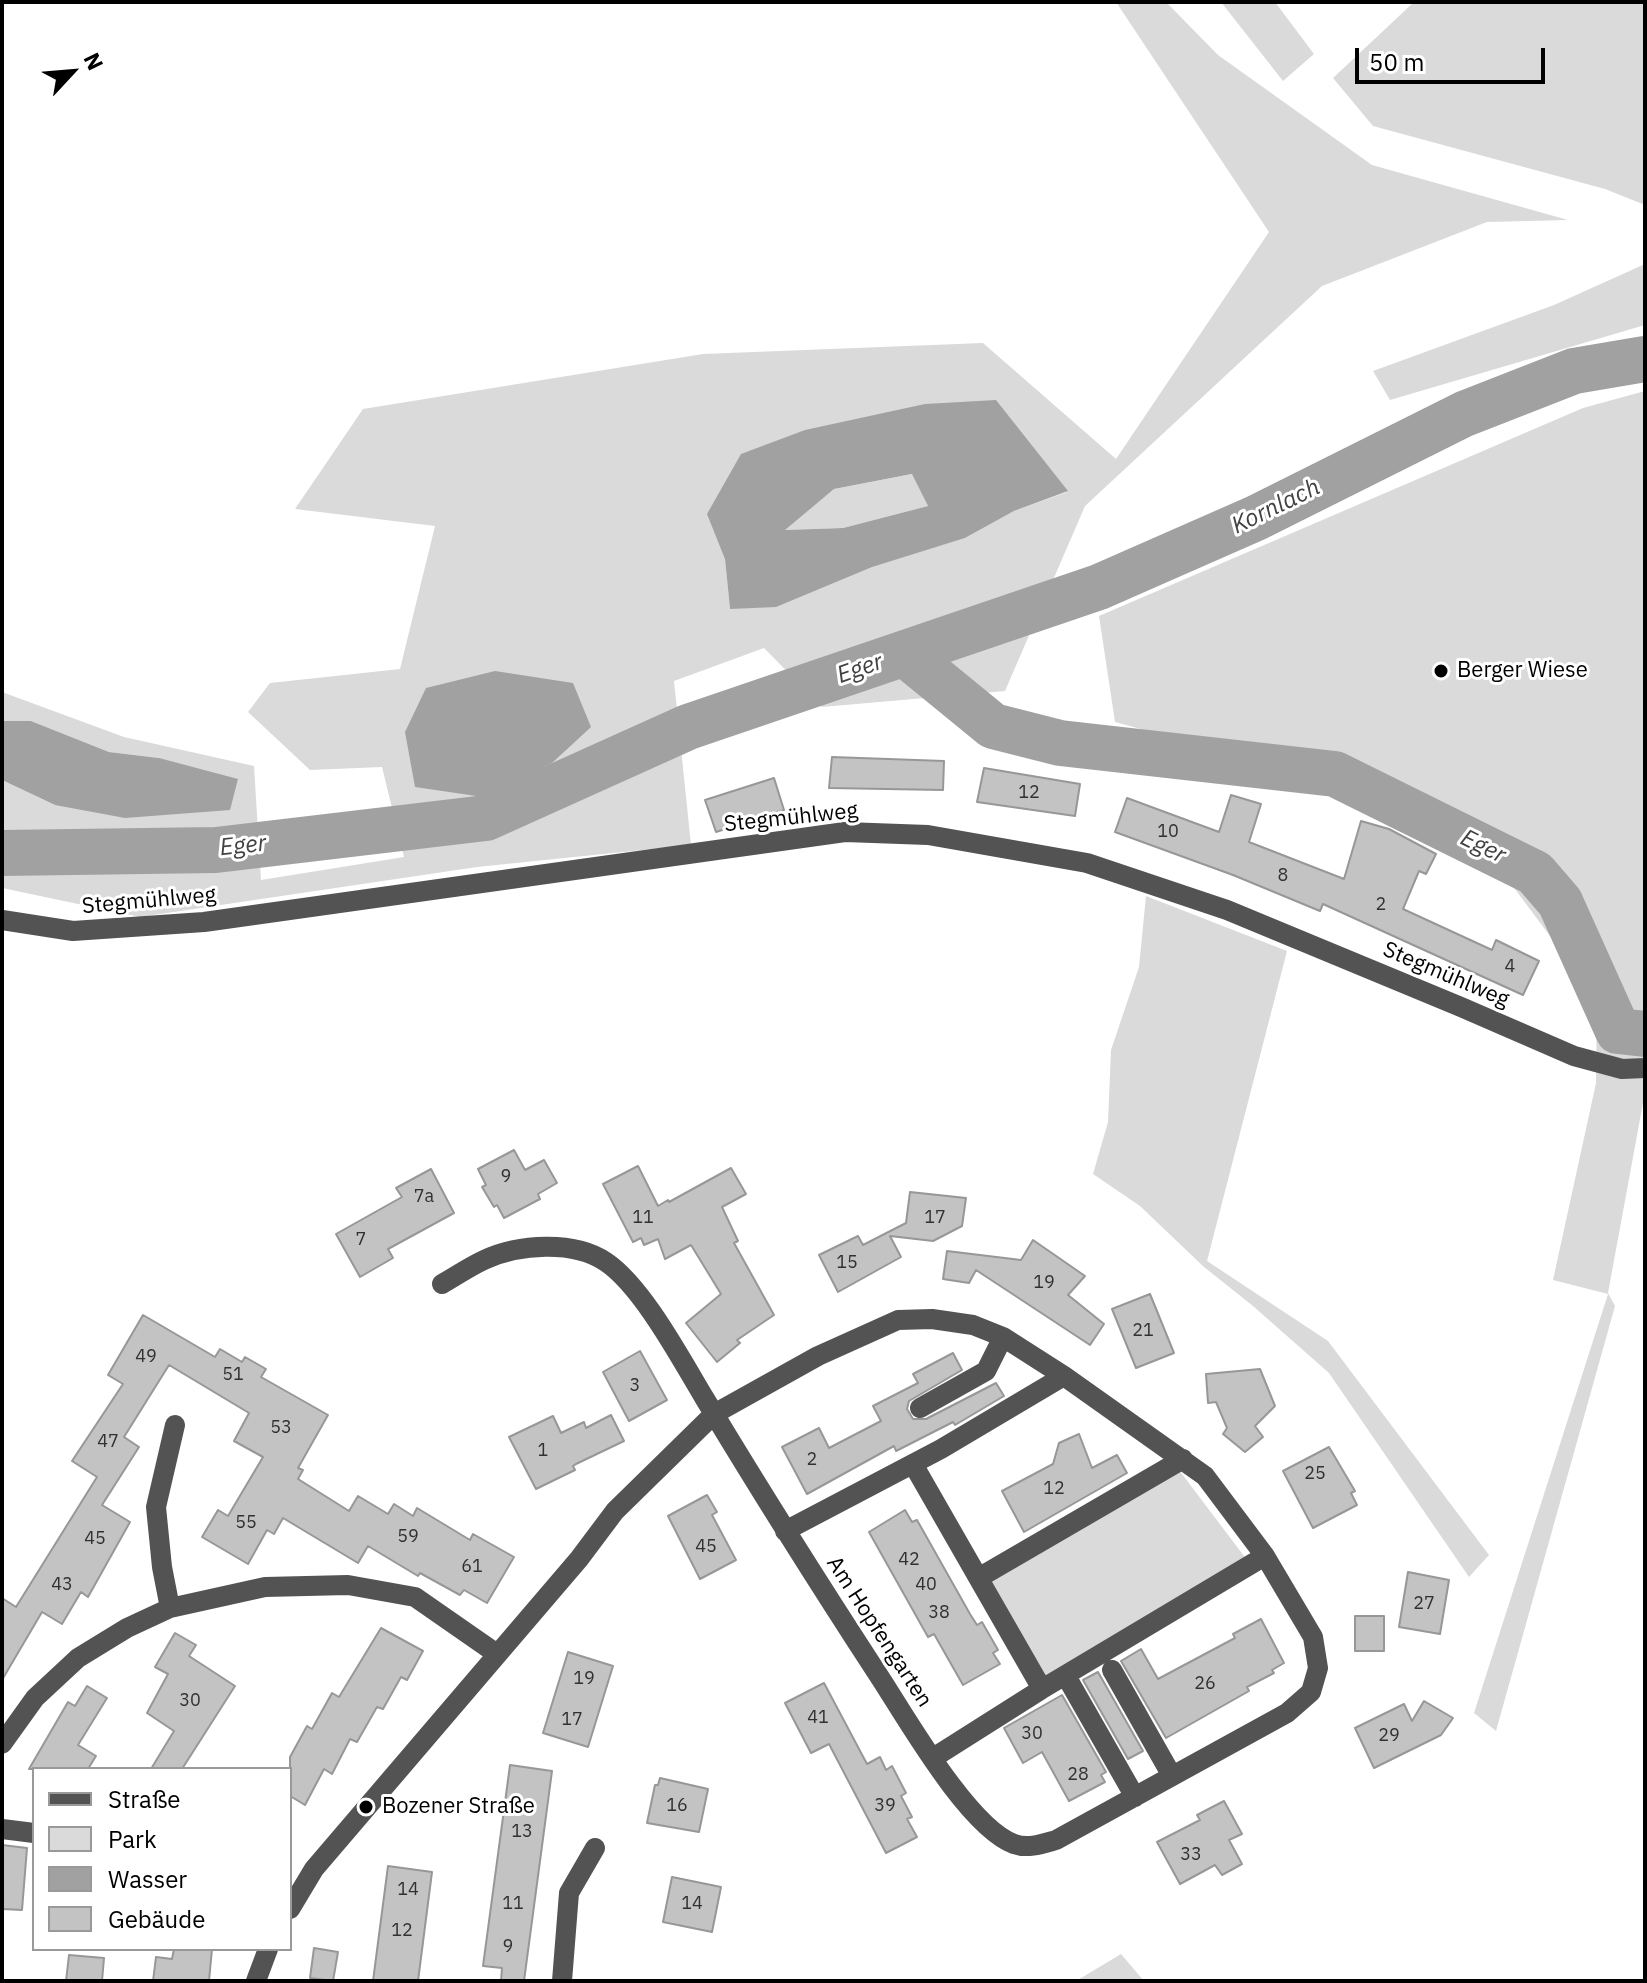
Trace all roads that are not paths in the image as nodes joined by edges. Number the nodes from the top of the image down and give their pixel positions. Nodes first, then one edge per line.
1 (2, 920) edge
2 (1645, 1068) edge
3 (442, 1284) dead end
4 (1003, 1337) junction
5 (1064, 1376) junction
6 (920, 1408) dead end
7 (714, 1414) junction
8 (175, 1425) dead end
9 (1183, 1459) junction
10 (913, 1464) junction
11 (785, 1531) junction
12 (1265, 1556) junction
13 (980, 1577) junction
14 (170, 1608) junction
15 (497, 1654) junction
16 (1112, 1670) dead end
17 (1066, 1676) junction
18 (1042, 1689) junction
19 (2, 1744) edge
20 (933, 1758) junction
21 (1172, 1776) junction
22 (1135, 1797) junction
23 (2, 1829) edge
24 (32, 1833) edge
25 (595, 1848) dead end
26 (292, 1906) edge
27 (267, 1951) edge
28 (256, 1981) edge
29 (562, 1981) edge

1 - 2 street, Stegmühlweg
3 - 7 street, Am Hopfengarten
4 - 5 street, Am Hopfengarten
4 - 6 street
4 - 7 street, Am Hopfengarten
5 - 9 street, Am Hopfengarten
5 - 10 street
7 - 11 street, Am Hopfengarten
7 - 15 street, Am Hopfengarten
8 - 14 street
9 - 12 street, Am Hopfengarten
9 - 13 street
10 - 11 street
10 - 13 street
11 - 20 street, Am Hopfengarten
12 - 17 street
12 - 21 street, Am Hopfengarten
13 - 18 street
14 - 15 street
14 - 19 street
15 - 26 street
16 - 21 street
17 - 18 street
17 - 22 street
18 - 20 street
20 - 22 street, Am Hopfengarten
21 - 22 street, Am Hopfengarten
23 - 24 street
25 - 29 street
27 - 28 street

